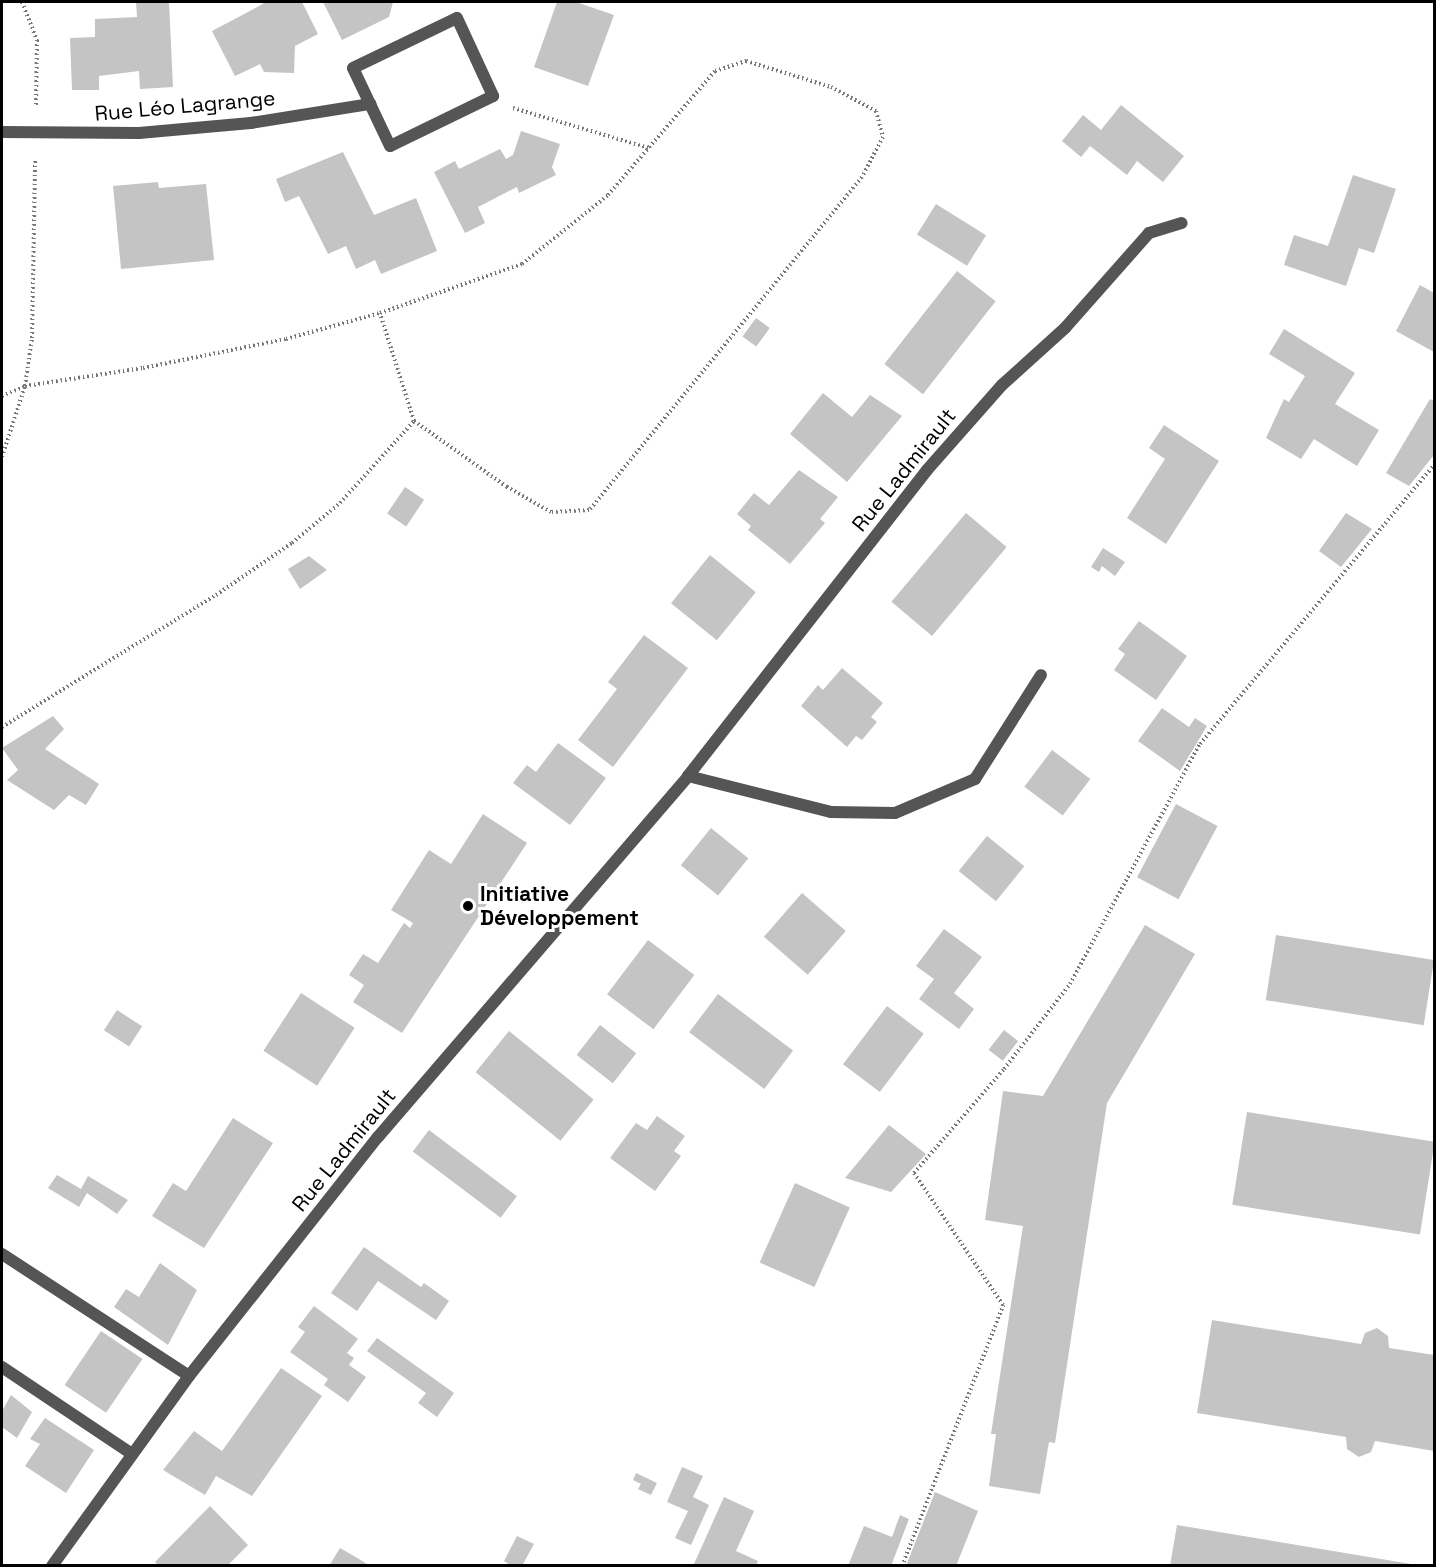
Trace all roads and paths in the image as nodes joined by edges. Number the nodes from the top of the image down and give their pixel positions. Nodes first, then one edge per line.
1 (22, 2) edge
2 (494, 96) junction
3 (370, 104) junction
4 (2, 132) edge
5 (36, 134) junction
6 (649, 148) junction
7 (1181, 223) dead end
8 (380, 313) junction
9 (25, 386) junction
10 (2, 396) edge
11 (414, 421) junction
12 (2, 457) edge
13 (1434, 465) edge
14 (1041, 675) dead end
15 (2, 727) edge
16 (688, 776) junction
17 (2, 1254) edge
18 (2, 1367) edge
19 (189, 1376) junction
20 (132, 1454) junction
21 (52, 1566) edge
22 (902, 1566) edge

1 - 5 path
2 - 3 street
2 - 3 street
2 - 6 path
3 - 5 street, Rue Léo Lagrange
4 - 5 street, Rue Léo Lagrange
5 - 9 path
6 - 8 path
6 - 11 path
7 - 16 street, Rue Ladmirault
8 - 9 path
8 - 11 path
9 - 10 path
9 - 12 path
11 - 15 path
13 - 22 path
14 - 16 street
16 - 19 street, Rue Ladmirault
17 - 19 street
18 - 20 street
19 - 20 street, Rue Ladmirault
20 - 21 street, Rue Ladmirault

